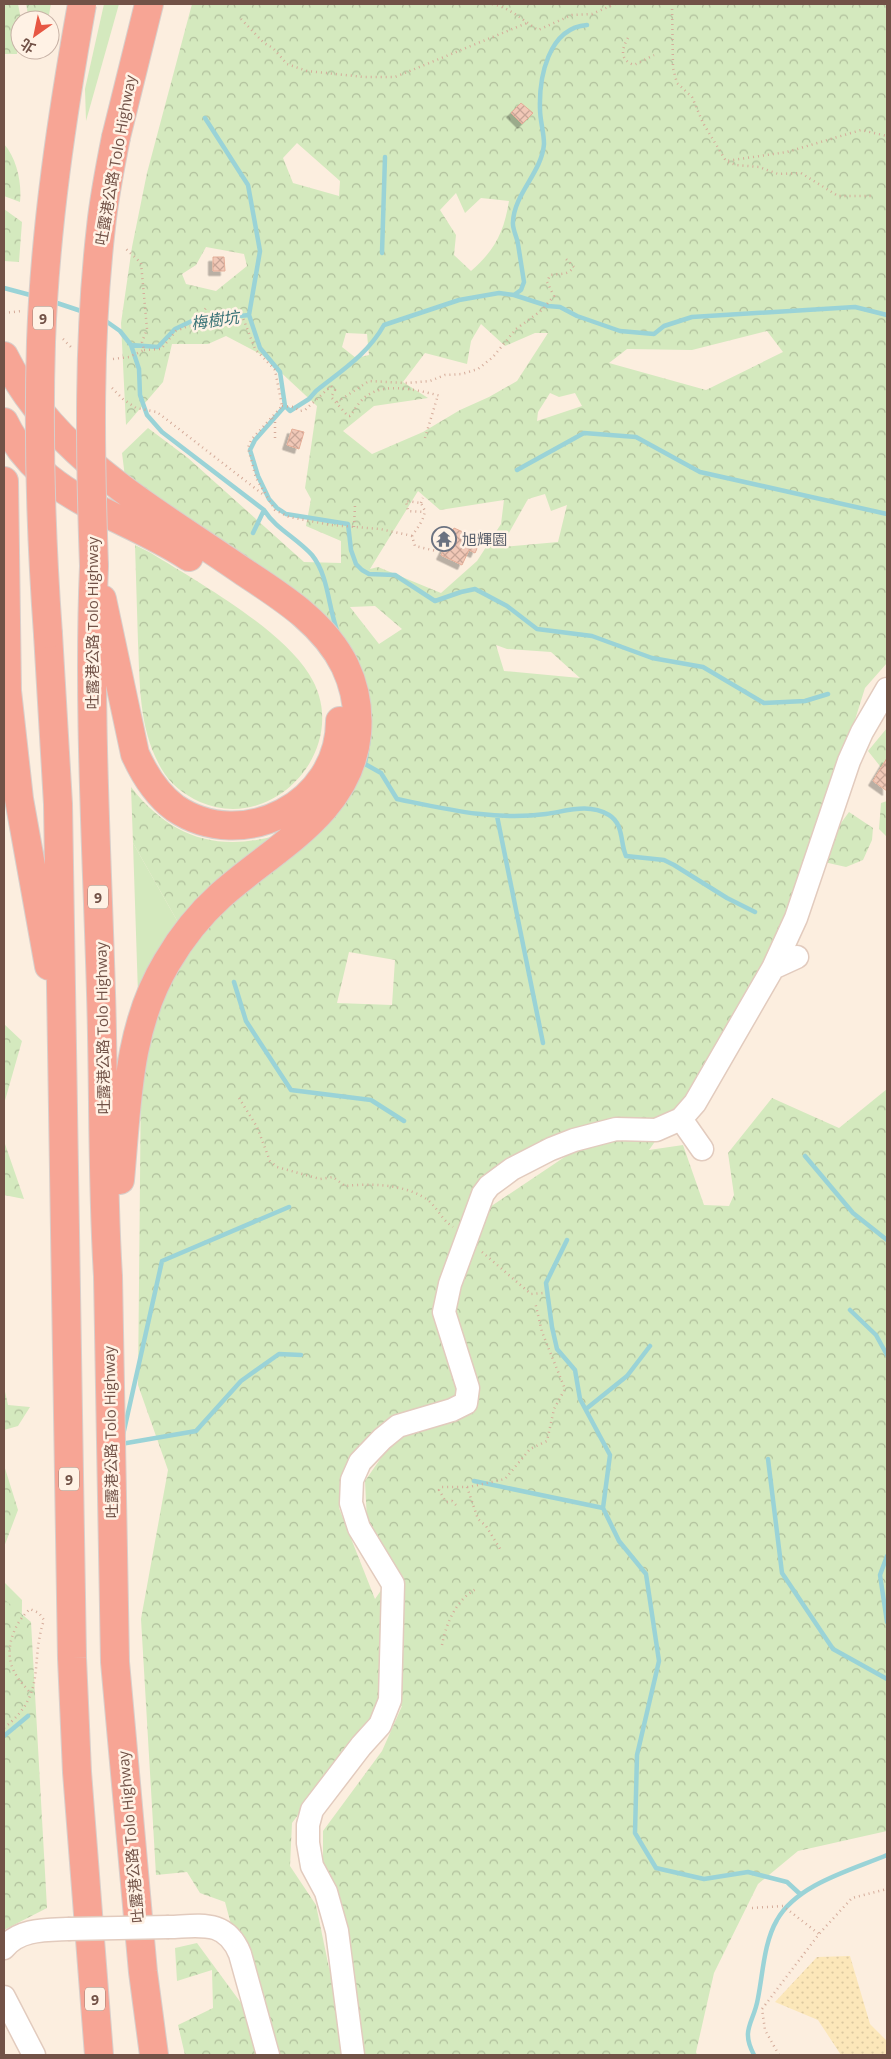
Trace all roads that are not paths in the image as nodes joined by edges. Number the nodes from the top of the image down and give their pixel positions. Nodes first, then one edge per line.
1 (82, 4) edge
2 (149, 4) edge
3 (4, 356) edge
4 (4, 422) edge
5 (4, 481) edge
6 (100, 634) junction
7 (887, 689) edge
8 (798, 957) dead end
9 (773, 968) junction
10 (62, 1015) junction
11 (681, 1118) junction
12 (702, 1149) dead end
13 (108, 1276) junction
14 (4, 1948) edge
15 (4, 1997) edge
16 (34, 2055) edge
17 (99, 2055) edge
18 (154, 2055) edge
19 (268, 2055) edge
20 (353, 2055) edge

1 - 10 highway, 9, bridge
2 - 6 highway, 吐露港公路 Tolo Highway / 9, bridge
3 - 13 highway
4 - 6 highway
5 - 10 highway
6 - 13 highway, 吐露港公路 Tolo Highway / 9
7 - 9 lane
8 - 9 lane
9 - 11 lane
10 - 17 highway, 9
11 - 12 lane
11 - 20 lane
13 - 18 highway, 吐露港公路 Tolo Highway / 9
14 - 19 lane, bridge
15 - 16 lane

